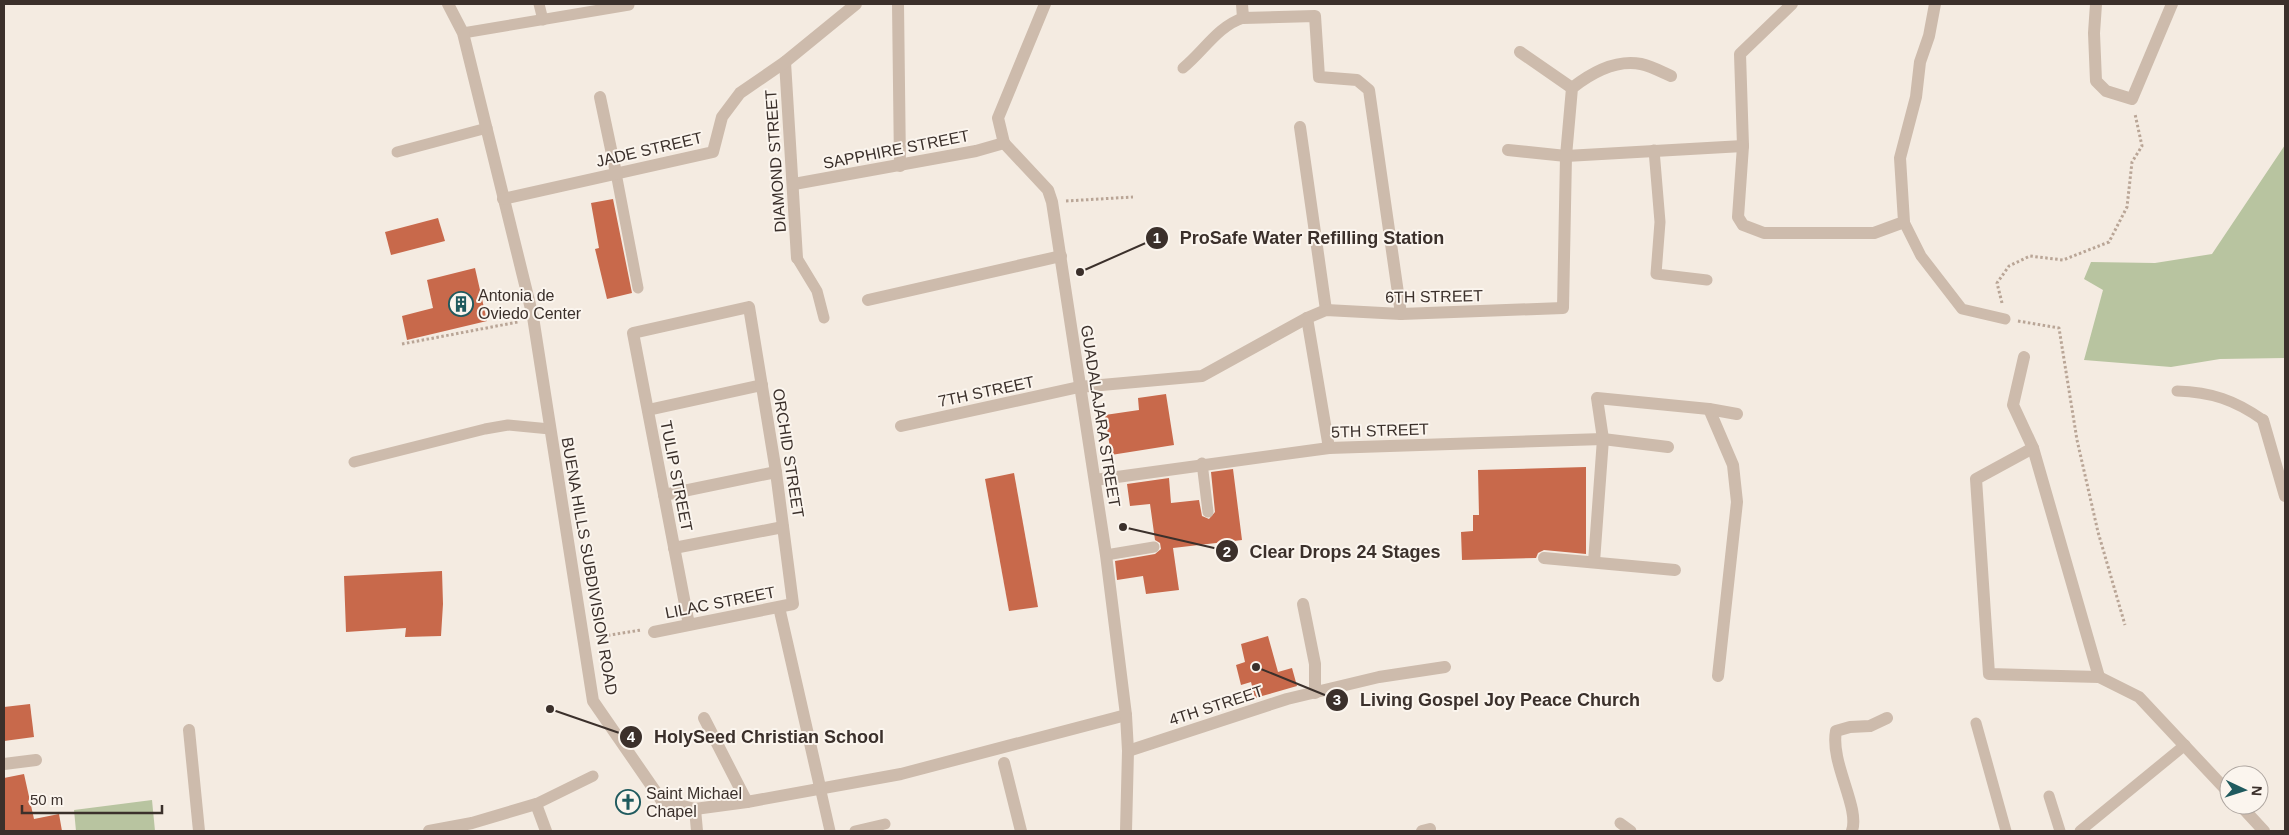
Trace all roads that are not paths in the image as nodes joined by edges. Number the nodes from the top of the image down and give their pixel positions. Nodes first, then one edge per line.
1 (448, 4) edge
2 (539, 4) edge
3 (856, 4) edge
4 (898, 4) edge
5 (1045, 4) edge
6 (1242, 4) edge
7 (1792, 4) edge
8 (1936, 4) edge
9 (2096, 4) edge
10 (2172, 4) edge
11 (629, 5) dead end
12 (1243, 18) junction
13 (542, 20) junction
14 (463, 33) junction
15 (1520, 52) dead end
16 (785, 62) junction
17 (1184, 68) dead end
18 (1671, 76) dead end
19 (1572, 88) junction
20 (600, 97) dead end
21 (1300, 126) dead end
22 (487, 128) junction
23 (1004, 143) junction
24 (1743, 146) junction
25 (1508, 150) dead end
26 (1654, 150) junction
27 (397, 152) dead end
28 (1566, 156) junction
29 (900, 166) junction
30 (616, 173) junction
31 (794, 184) junction
32 (503, 199) junction
33 (1904, 222) junction
34 (1061, 256) junction
35 (797, 258) joint
36 (1707, 280) dead end
37 (638, 288) dead end
38 (868, 300) dead end
39 (1326, 310) junction
40 (1401, 314) junction
41 (824, 318) dead end
42 (1307, 318) junction
43 (2005, 318) road end
44 (634, 333) joint
45 (2024, 357) dead end
46 (762, 385) junction
47 (1079, 387) junction
48 (2177, 391) dead end
49 (1709, 409) junction
50 (648, 410) junction
51 (1737, 414) dead end
52 (2263, 420) joint
53 (901, 426) dead end
54 (550, 429) junction
55 (1603, 439) junction
56 (1668, 447) dead end
57 (1329, 448) junction
58 (2033, 448) junction
59 (354, 462) dead end
60 (1202, 463) junction
61 (776, 472) junction
62 (1095, 480) junction
63 (664, 496) junction
64 (2285, 496) edge
65 (1208, 512) dead end
66 (784, 527) junction
67 (1154, 547) dead end
68 (674, 548) junction
69 (1106, 555) junction
70 (1544, 558) dead end
71 (1594, 562) junction
72 (1675, 570) dead end
73 (793, 604) joint
74 (1304, 604) dead end
75 (779, 607) junction
76 (689, 625) junction
77 (654, 632) road end
78 (1445, 667) dead end
79 (1718, 676) dead end
80 (2098, 677) junction
81 (1315, 693) junction
82 (1126, 715) junction
83 (704, 718) dead end
84 (1887, 718) dead end
85 (1976, 723) dead end
86 (189, 730) dead end
87 (2185, 745) junction
88 (1128, 751) junction
89 (36, 760) dead end
90 (1004, 763) dead end
91 (4, 764) edge
92 (593, 776) dead end
93 (2219, 782) edge
94 (820, 788) junction
95 (2049, 796) dead end
96 (747, 802) junction
97 (536, 804) junction
98 (695, 809) junction
99 (2249, 815) edge
100 (1620, 823) dead end
101 (885, 824) dead end
102 (199, 831) edge
103 (429, 831) edge
104 (546, 831) edge
105 (697, 831) edge
106 (830, 831) edge
107 (855, 831) edge
108 (1022, 831) edge
109 (1126, 831) edge
110 (1631, 831) edge
111 (1852, 831) edge
112 (2006, 831) edge
113 (2060, 831) edge
114 (2080, 831) edge
115 (2264, 831) edge

1 - 14 street, BUENA HILLS SUBDIVISION ROAD
2 - 13 lane
3 - 16 street, JADE STREET
4 - 29 street
5 - 23 street
6 - 12 street
7 - 24 street
8 - 33 street
9 - 10 street
11 - 13 lane
12 - 17 lane
12 - 40 street
13 - 14 lane
14 - 22 street, BUENA HILLS SUBDIVISION ROAD
15 - 19 street
16 - 30 street, JADE STREET
16 - 31 street, DIAMOND STREET
18 - 19 street
19 - 28 street, 6TH STREET
20 - 30 street
21 - 39 street
22 - 27 lane
22 - 32 street, BUENA HILLS SUBDIVISION ROAD
23 - 29 street, SAPPHIRE STREET
23 - 34 street, GUADALAJARA STREET
24 - 26 street
24 - 33 street
25 - 28 street
26 - 28 street
26 - 36 lane
28 - 40 street, 6TH STREET
29 - 31 street, SAPPHIRE STREET
30 - 32 street, JADE STREET
30 - 37 lane
31 - 35 street, DIAMOND STREET
32 - 54 street, BUENA HILLS SUBDIVISION ROAD
33 - 43 lane
34 - 38 street
34 - 47 street, GUADALAJARA STREET
35 - 41 lane
39 - 40 street, 6TH STREET
39 - 42 street, 6TH STREET
42 - 47 street, 6TH STREET
42 - 57 street
44 - 46 street, ORCHID STREET
44 - 50 street, TULIP STREET
45 - 58 street
46 - 50 street
46 - 61 street, ORCHID STREET
47 - 53 street, 7TH STREET
47 - 62 street, GUADALAJARA STREET
48 - 52 lane
49 - 51 street
49 - 55 street
49 - 79 street
50 - 63 street, TULIP STREET
52 - 64 street
54 - 59 lane
54 - 98 street, BUENA HILLS SUBDIVISION ROAD
55 - 56 street, 5TH STREET
55 - 57 street, 5TH STREET
55 - 71 street
57 - 60 street, 5TH STREET
58 - 80 street
58 - 80 street
60 - 62 street, 5TH STREET
60 - 65 lane
61 - 63 street
61 - 66 street, ORCHID STREET
62 - 69 street, GUADALAJARA STREET
63 - 68 street, TULIP STREET
66 - 68 street
66 - 73 street, ORCHID STREET
67 - 69 lane
68 - 76 street, TULIP STREET
69 - 82 street, GUADALAJARA STREET
70 - 71 street
71 - 72 street
73 - 75 street, LILAC STREET
74 - 81 street
75 - 76 street, LILAC STREET
75 - 94 street
76 - 77 street, LILAC STREET
78 - 81 street, 4TH STREET
80 - 87 street
81 - 88 street, 4TH STREET
82 - 88 street, GUADALAJARA STREET
82 - 94 street, BUENA HILLS SUBDIVISION ROAD
83 - 96 street
84 - 111 street
85 - 112 lane
86 - 102 street
87 - 93 street
87 - 114 lane
88 - 109 street, GUADALAJARA STREET
89 - 91 street
90 - 108 street
92 - 97 lane
94 - 96 street, BUENA HILLS SUBDIVISION ROAD
94 - 106 lane
95 - 113 lane
96 - 98 street, BUENA HILLS SUBDIVISION ROAD
97 - 103 street
97 - 104 street
98 - 105 street
99 - 115 street
100 - 110 lane
101 - 107 lane

